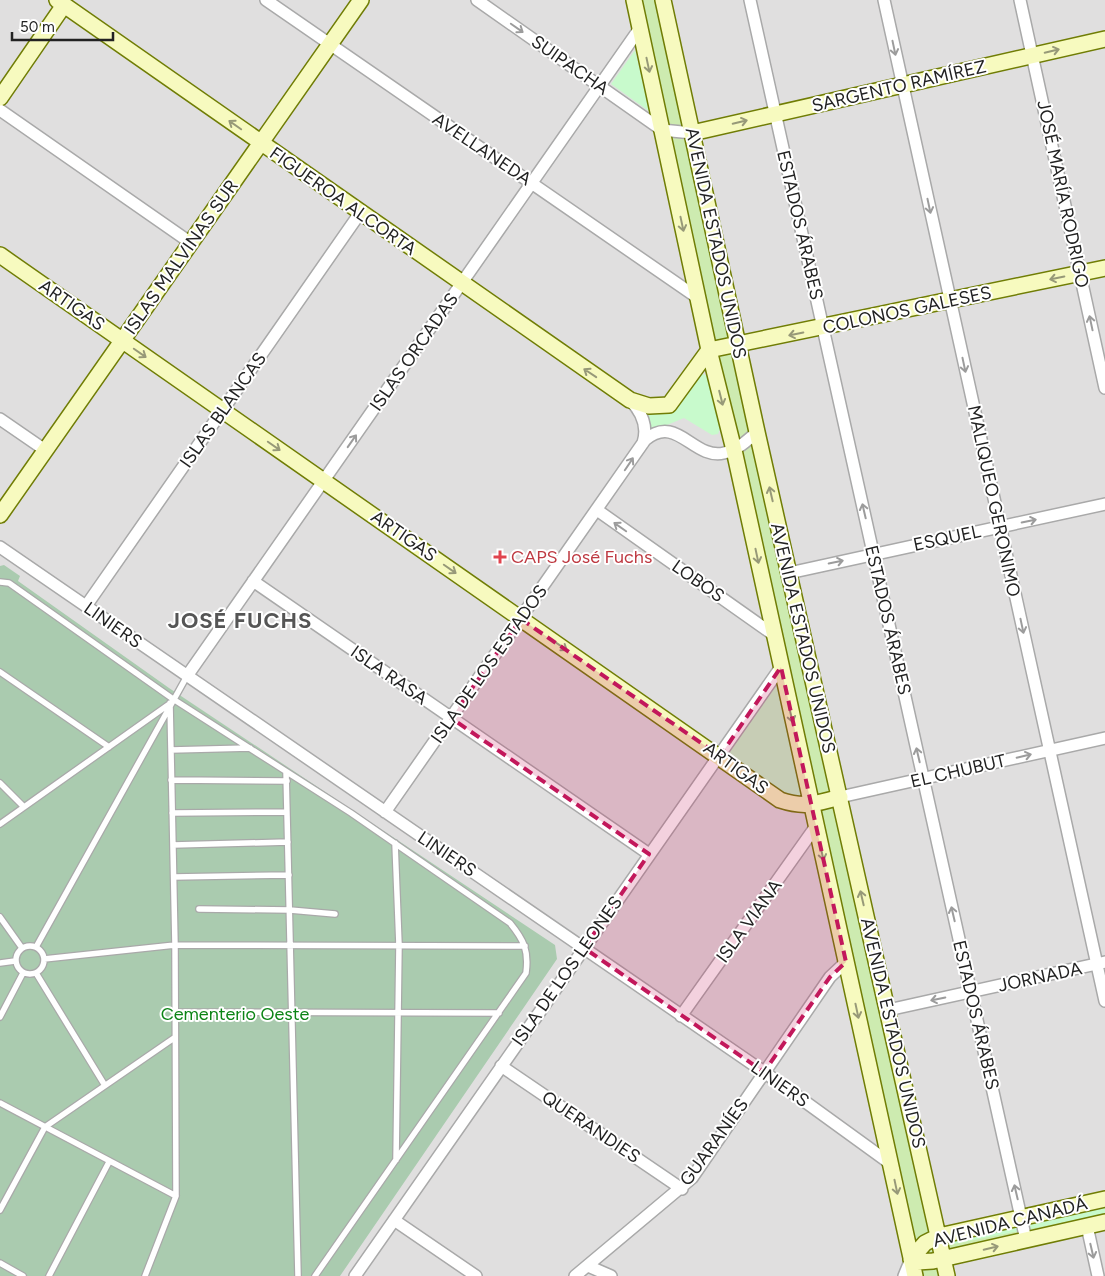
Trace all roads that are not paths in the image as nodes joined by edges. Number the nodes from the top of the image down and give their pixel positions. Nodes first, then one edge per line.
1 (266, 0) edge
2 (361, 0) edge
3 (634, 0) edge
4 (663, 0) edge
5 (750, 0) edge
6 (884, 0) edge
7 (1020, 0) edge
8 (482, 1) edge
9 (63, 2) edge
10 (640, 28) junction
11 (1105, 39) edge
12 (330, 44) junction
13 (1032, 56) junction
14 (902, 85) junction
15 (600, 86) junction
16 (0, 98) edge
17 (0, 110) edge
18 (775, 114) junction
19 (662, 130) junction
20 (692, 133) junction
21 (261, 143) junction
22 (532, 183) junction
23 (360, 213) junction
24 (191, 243) junction
25 (0, 255) edge
26 (1105, 268) edge
27 (1080, 273) junction
28 (462, 284) junction
29 (698, 298) junction
30 (950, 301) junction
31 (823, 328) junction
32 (122, 340) junction
33 (738, 346) junction
34 (709, 350) junction
35 (1105, 388) edge
36 (630, 400) junction
37 (223, 410) junction
38 (0, 419) edge
39 (756, 432) junction
40 (643, 443) junction
41 (45, 450) junction
42 (734, 450) junction
43 (324, 480) junction
44 (1105, 504) edge
45 (597, 510) junction
46 (0, 515) edge
47 (1000, 527) junction
48 (0, 547) edge
49 (873, 554) junction
50 (789, 573) junction
51 (253, 581) junction
52 (0, 582) edge
53 (86, 606) junction
54 (521, 618) junction
55 (774, 635) junction
56 (780, 667) junction
57 (0, 672) edge
58 (187, 676) junction
59 (171, 701) junction
60 (451, 718) junction
61 (1105, 738) edge
62 (108, 747) junction
63 (250, 748) junction
64 (171, 750) junction
65 (1050, 750) junction
66 (720, 756) junction
67 (286, 772) junction
68 (923, 779) junction
69 (171, 780) junction
70 (287, 781) junction
71 (0, 783) edge
72 (840, 798) junction
73 (812, 805) junction
74 (24, 807) junction
75 (288, 812) junction
76 (385, 812) junction
77 (172, 813) junction
78 (0, 824) edge
79 (816, 826) junction
80 (288, 842) junction
81 (395, 843) junction
82 (173, 845) junction
83 (649, 854) junction
84 (289, 874) junction
85 (174, 877) junction
86 (198, 909) dead end
87 (290, 910) junction
88 (334, 914) dead end
89 (0, 917) edge
90 (175, 945) junction
91 (291, 945) junction
92 (399, 945) junction
93 (525, 946) junction
94 (36, 947) junction
95 (22, 948) junction
96 (584, 948) junction
97 (44, 959) junction
98 (15, 961) junction
99 (846, 962) junction
100 (0, 963) edge
101 (1101, 963) edge
102 (23, 973) junction
103 (36, 973) junction
104 (971, 992) junction
105 (1105, 1001) edge
106 (888, 1010) junction
107 (174, 1012) junction
108 (292, 1013) junction
109 (499, 1013) junction
110 (396, 1014) junction
111 (681, 1016) junction
112 (0, 1018) edge
113 (174, 1038) junction
114 (501, 1066) junction
115 (764, 1072) junction
116 (104, 1084) junction
117 (0, 1103) edge
118 (45, 1127) junction
119 (396, 1160) junction
120 (109, 1162) junction
121 (890, 1164) junction
122 (682, 1188) junction
123 (176, 1196) junction
124 (1105, 1199) edge
125 (0, 1210) edge
126 (1021, 1217) junction
127 (394, 1220) junction
128 (1105, 1222) edge
129 (1086, 1226) junction
130 (939, 1236) junction
131 (1026, 1240) junction
132 (944, 1258) junction
133 (911, 1259) junction
134 (0, 1263) edge
135 (588, 1266) junction
136 (23, 1276) edge
137 (49, 1276) edge
138 (145, 1276) edge
139 (298, 1276) edge
140 (315, 1276) edge
141 (356, 1276) edge
142 (476, 1276) edge
143 (575, 1276) edge
144 (611, 1276) edge
145 (904, 1276) edge
146 (915, 1276) edge
147 (947, 1276) edge
148 (1098, 1276) edge

1 - 12 street, AVELLANEDA
2 - 12 street, ISLAS MALVINAS SUR
3 - 10 street, AVENIDA ESTADOS UNIDOS
4 - 20 street, AVENIDA ESTADOS UNIDOS
5 - 18 street, ESTADOS ÁRABES
6 -> 14 street, MALIQUEO GERONIMO
7 - 13 street, JOSÉ MARÍA RODRIGO
8 -> 15 street, SUIPACHA
9 - 16 street
21 -> 9 street, FIGUEROA ALCORTA
10 - 15 street, ISLAS ORCADAS
10 -> 19 street, AVENIDA ESTADOS UNIDOS
13 -> 11 street, SARGENTO RAMÍREZ
12 - 21 street, ISLAS MALVINAS SUR
12 - 22 street, AVELLANEDA
13 - 14 street, SARGENTO RAMÍREZ
13 - 27 street, JOSÉ MARÍA RODRIGO
14 - 18 street, SARGENTO RAMÍREZ
14 -> 30 street, MALIQUEO GERONIMO
15 - 19 street, SUIPACHA
15 - 22 street, ISLAS ORCADAS
17 - 24 street
20 -> 18 street, SARGENTO RAMÍREZ
18 - 31 street, ESTADOS ÁRABES
19 - 20 street
19 -> 29 street, AVENIDA ESTADOS UNIDOS
20 - 33 street, AVENIDA ESTADOS UNIDOS
21 - 23 street, FIGUEROA ALCORTA
21 - 24 street, ISLAS MALVINAS SUR
22 - 28 street, ISLAS ORCADAS
22 - 29 street, AVELLANEDA
23 - 28 street, FIGUEROA ALCORTA
23 - 37 street, ISLAS BLANCAS
24 - 32 street, ISLAS MALVINAS SUR
25 - 32 street, ARTIGAS
26 - 27 street, COLONOS GALESES
27 -> 30 street, COLONOS GALESES
35 -> 27 street, JOSÉ MARÍA RODRIGO
36 -> 28 street, FIGUEROA ALCORTA
43 -> 28 street, ISLAS ORCADAS
29 - 34 street, AVENIDA ESTADOS UNIDOS
30 - 31 street, COLONOS GALESES
30 -> 47 street, MALIQUEO GERONIMO
31 -> 33 street, COLONOS GALESES
49 -> 31 street, ESTADOS ÁRABES
32 -> 37 street, ARTIGAS
32 - 41 street, ISLAS MALVINAS SUR
33 - 34 street, COLONOS GALESES
33 - 39 street, AVENIDA ESTADOS UNIDOS
34 - 36 street
34 -> 42 street, AVENIDA ESTADOS UNIDOS
36 - 40 street
37 -> 43 street, ARTIGAS
37 - 53 street, ISLAS BLANCAS
38 - 41 street
39 - 42 street
50 -> 39 street, AVENIDA ESTADOS UNIDOS
40 - 42 street, ISLA DE LOS ESTADOS
45 -> 40 street, ISLA DE LOS ESTADOS
41 - 46 street, ISLAS MALVINAS SUR
42 -> 55 street, AVENIDA ESTADOS UNIDOS
43 - 51 street, ISLAS ORCADAS
43 -> 54 street, ARTIGAS
47 -> 44 street, ESQUEL
45 - 54 street, ISLA DE LOS ESTADOS
55 -> 45 street, LOBOS
47 - 49 street, ESQUEL
47 -> 65 street, MALIQUEO GERONIMO
48 - 53 street, LINIERS
50 -> 49 street, ESQUEL
68 -> 49 street, ESTADOS ÁRABES
50 - 72 street, AVENIDA ESTADOS UNIDOS
51 - 58 street, ISLAS ORCADAS
51 - 60 street, ISLA RASA
52 - 59 lane
53 - 58 street, LINIERS
54 - 60 street, ISLA DE LOS ESTADOS
54 -> 66 street, ARTIGAS
55 - 56 street, AVENIDA ESTADOS UNIDOS
56 - 66 street, ISLA DE LOS LEONES
56 -> 73 street, AVENIDA ESTADOS UNIDOS
57 - 62 lane
58 - 59 lane
58 - 76 street, LINIERS
59 - 62 lane
59 - 63 lane
59 - 64 lane
59 - 94 lane
60 - 76 street, ISLA DE LOS ESTADOS
60 - 83 street, ISLA RASA
61 - 65 street, EL CHUBUT
62 - 74 lane
63 - 64 lane
63 - 67 lane
64 - 69 lane
68 -> 65 street, EL CHUBUT
65 - 101 street, MALIQUEO GERONIMO
66 - 73 street, ARTIGAS
66 - 83 street, ISLA DE LOS LEONES
67 - 70 lane
67 - 81 lane
68 - 72 street, EL CHUBUT
104 -> 68 street, ESTADOS ÁRABES
69 - 70 lane
69 - 77 lane
70 - 75 lane
71 - 74 lane
72 - 73 street, EL CHUBUT
106 -> 72 street, AVENIDA ESTADOS UNIDOS
73 - 79 street, AVENIDA ESTADOS UNIDOS
74 - 78 lane
75 - 77 lane
75 - 80 lane
76 - 96 street, LINIERS
77 - 82 lane
79 -> 99 street, AVENIDA ESTADOS UNIDOS
79 - 111 street, ISLA VIANA
80 - 82 lane
80 - 84 lane
81 - 92 lane
81 - 93 lane
82 - 85 lane
83 - 96 street, ISLA DE LOS LEONES
84 - 85 lane
84 - 87 lane
85 - 90 lane
86 - 87 lane
87 - 88 lane
87 - 91 lane
89 - 95 lane
90 - 91 lane
90 - 97 lane
90 - 107 lane
91 - 92 lane
91 - 108 lane
92 - 93 lane
92 - 110 lane
93 - 109 lane
94 - 95 lane
94 - 97 lane
95 - 98 lane
96 - 111 street, LINIERS
96 - 114 street, ISLA DE LOS LEONES
97 - 103 lane
98 - 100 lane
98 - 102 lane
99 - 115 street, GUARANÍES
99 -> 121 street, AVENIDA ESTADOS UNIDOS
101 - 104 street, JORNADA
101 - 105 street, MALIQUEO GERONIMO
102 - 103 lane
102 - 112 lane
103 - 116 lane
104 -> 106 street, JORNADA
126 -> 104 street, ESTADOS ÁRABES
106 - 130 street, AVENIDA ESTADOS UNIDOS
107 - 108 lane
107 - 113 lane
108 - 110 lane
108 - 139 lane
109 - 110 lane
109 - 119 lane
110 - 119 lane
111 - 115 street, LINIERS
113 - 116 lane
113 - 123 lane
114 - 122 street, QUERANDIES
114 - 127 street, ISLA DE LOS LEONES
115 - 121 street, LINIERS
115 - 122 street, GUARANÍES
116 - 118 lane
117 - 118 lane
118 - 120 lane
118 - 125 lane
119 - 140 lane
120 - 123 lane
120 - 137 lane
121 -> 133 street, AVENIDA ESTADOS UNIDOS
122 - 135 street, GUARANÍES
123 - 138 lane
124 - 126 street, AVENIDA CANADÁ
126 - 130 street, AVENIDA CANADÁ
126 - 131 street, ESTADOS ÁRABES
127 - 141 street, ISLA DE LOS LEONES
127 - 142 street
128 - 129 street, AVENIDA CANADÁ
129 - 131 street, AVENIDA CANADÁ
129 -> 148 street
130 - 132 street, AVENIDA ESTADOS UNIDOS
130 - 133 street, AVENIDA CANADÁ
132 -> 131 street, AVENIDA CANADÁ
132 - 133 street, AVENIDA CANADÁ
132 - 147 street, AVENIDA ESTADOS UNIDOS
133 - 145 street
133 - 146 street, AVENIDA ESTADOS UNIDOS
134 - 136 lane
135 - 143 street, GUARANÍES
135 - 144 street

